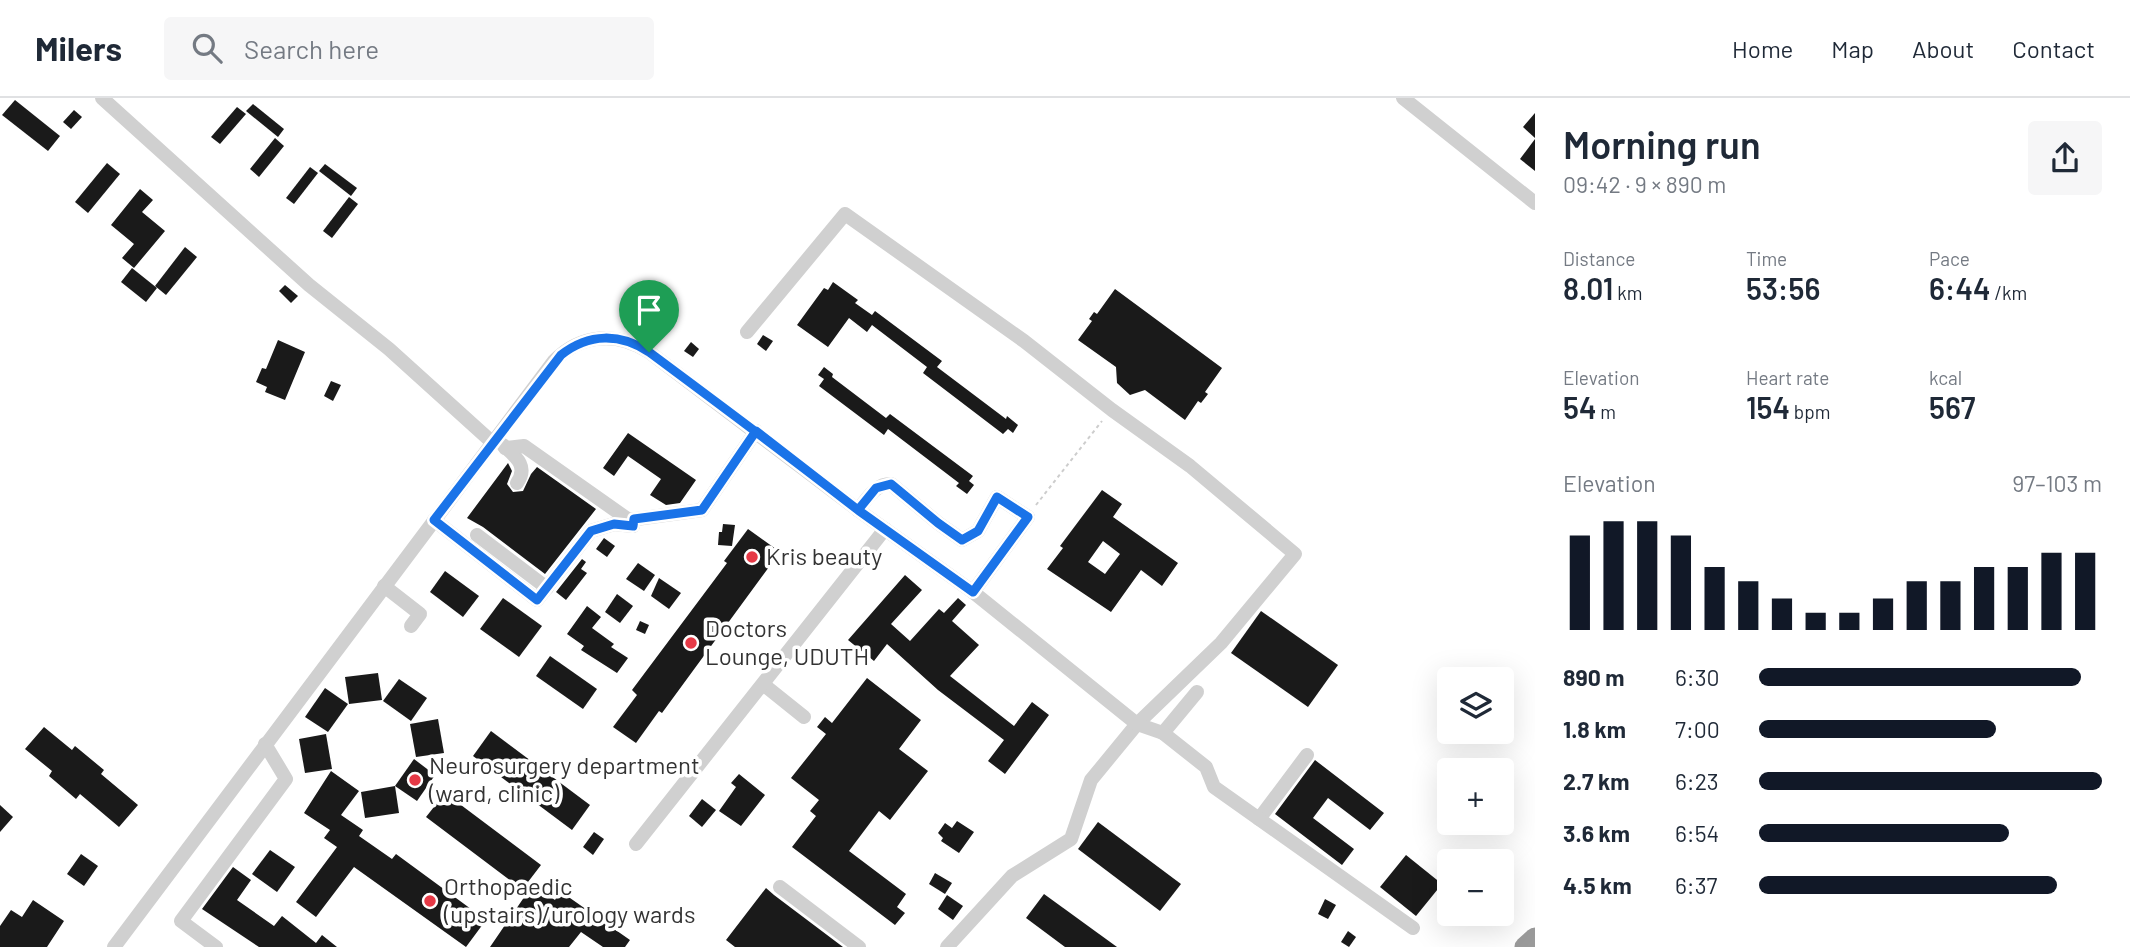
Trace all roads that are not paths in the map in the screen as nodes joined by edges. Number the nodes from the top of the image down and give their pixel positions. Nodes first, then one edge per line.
1 (102, 98) edge
2 (1403, 98) edge
3 (1535, 203) edge
4 (747, 332) dead end
5 (756, 431) junction
6 (498, 443) junction
7 (517, 484) dead end
8 (858, 510) junction
9 (634, 519) junction
10 (434, 520) junction
11 (885, 529) junction
12 (477, 535) dead end
13 (384, 586) junction
14 (547, 588) junction
15 (973, 592) junction
16 (411, 626) dead end
17 (764, 685) junction
18 (1197, 692) dead end
19 (804, 717) dead end
20 (1137, 724) junction
21 (1163, 733) junction
22 (265, 744) junction
23 (1307, 755) dead end
24 (1259, 819) junction
25 (636, 844) dead end
26 (780, 887) dead end
27 (1413, 928) dead end
28 (1535, 938) edge
29 (114, 947) edge
30 (216, 947) edge
31 (859, 947) edge
32 (947, 947) edge
33 (1525, 947) edge

1 - 6 street
2 - 3 street
4 - 20 street
5 - 6 street
5 - 8 street
5 - 9 street
6 - 7 street
6 - 9 street
6 - 10 street
8 - 11 street
8 - 15 street
9 - 14 street
10 - 13 street
10 - 14 street
11 - 15 street
11 - 17 street
12 - 14 street
13 - 16 street
13 - 22 street
15 - 20 street
17 - 19 street
17 - 25 street
18 - 21 street
20 - 21 street
20 - 32 street
21 - 24 street
22 - 29 street
22 - 30 street
23 - 24 street
24 - 27 street
26 - 31 street
28 - 33 highway

